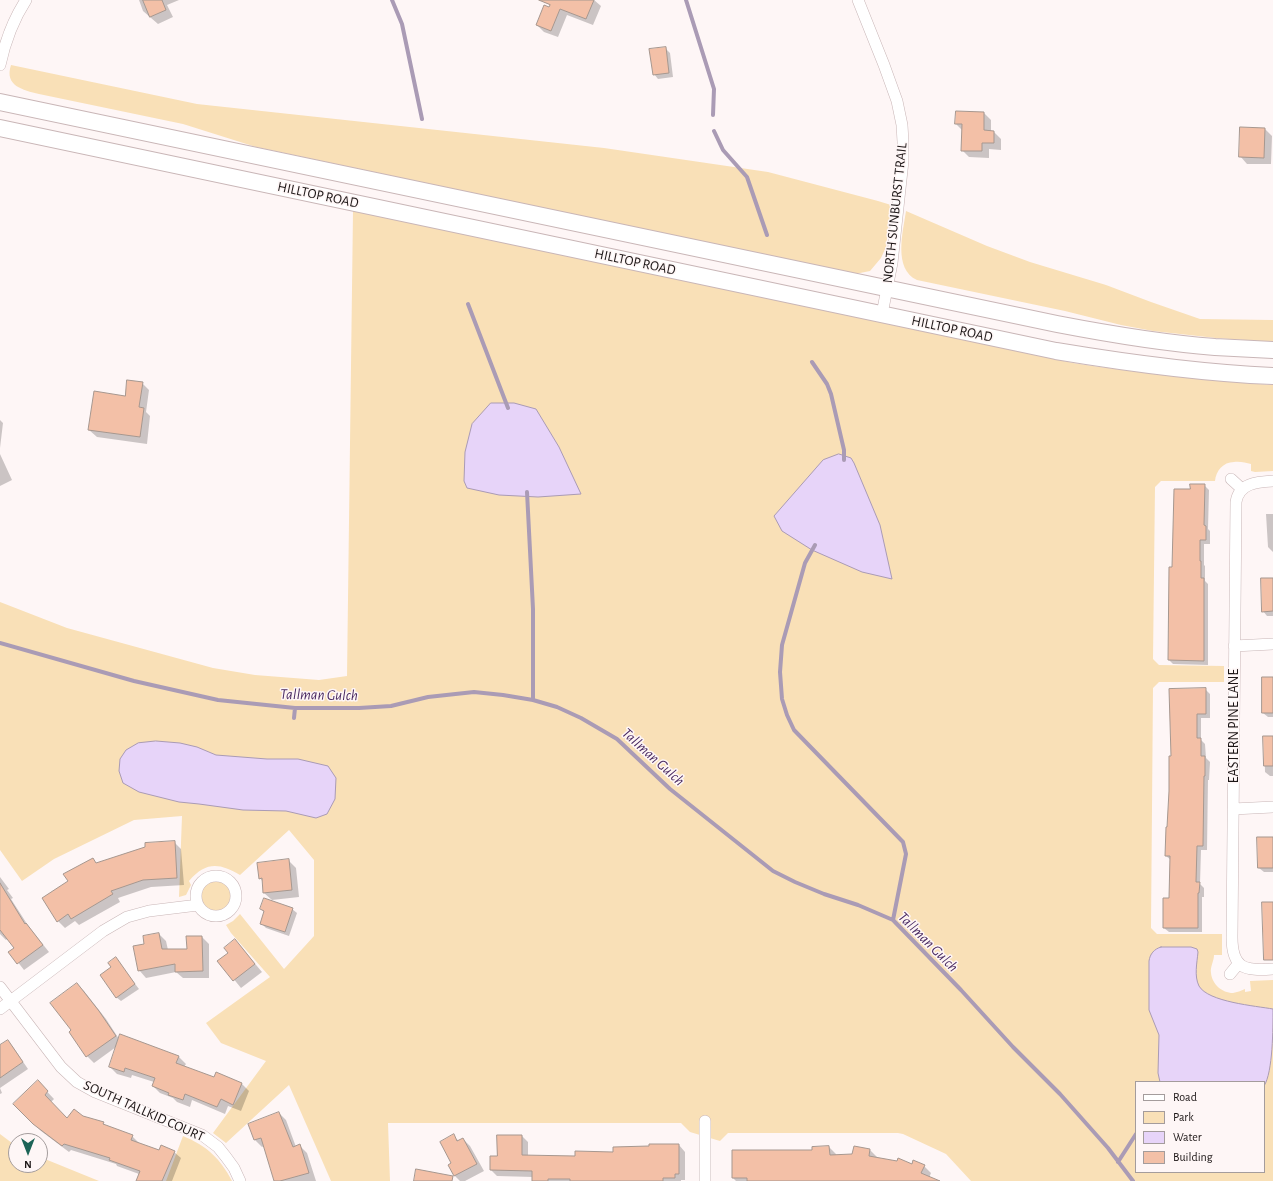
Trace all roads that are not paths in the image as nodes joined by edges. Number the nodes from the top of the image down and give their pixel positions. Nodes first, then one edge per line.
1 (26, 0) edge
2 (858, 0) edge
3 (0, 65) edge
4 (0, 102) edge
5 (0, 128) edge
6 (887, 289) junction
7 (882, 314) junction
8 (1273, 350) edge
9 (1273, 376) edge
10 (1231, 479) dead end
11 (1273, 481) edge
12 (1242, 489) junction
13 (1273, 644) edge
14 (1234, 646) junction
15 (1273, 807) edge
16 (1233, 809) junction
17 (198, 905) dead end
18 (1239, 963) junction
19 (1273, 969) edge
20 (1230, 974) dead end
21 (0, 987) edge
22 (10, 1000) junction
23 (0, 1009) edge
24 (705, 1121) dead end
25 (240, 1181) edge
26 (705, 1181) edge

1 - 3 street
2 - 6 street, NORTH SUNBURST TRAIL
4 - 6 main road, HILLTOP ROAD
5 - 7 main road, HILLTOP ROAD
6 - 7 street, NORTH SUNBURST TRAIL
6 - 8 main road, HILLTOP ROAD
7 - 9 main road, HILLTOP ROAD
10 - 12 street
11 - 12 street
12 - 14 street, EASTERN PINE LANE
13 - 14 street
14 - 16 street, EASTERN PINE LANE
15 - 16 street
16 - 18 street, EASTERN PINE LANE
17 - 22 street
18 - 19 street
18 - 20 street
21 - 22 street, SOUTH TALLKID COURT
22 - 23 street
22 - 25 street, SOUTH TALLKID COURT
24 - 26 street

